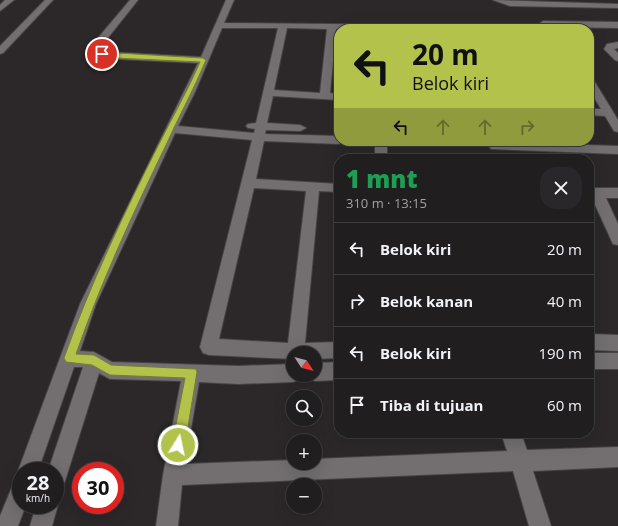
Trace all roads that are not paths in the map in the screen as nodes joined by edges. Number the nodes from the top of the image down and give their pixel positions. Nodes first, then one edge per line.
1 (10, 0) edge
2 (49, 0) edge
3 (134, 0) edge
4 (230, 0) edge
5 (497, 0) edge
6 (544, 2) edge
7 (585, 3) edge
8 (618, 6) edge
9 (0, 8) edge
10 (484, 23) dead end
11 (551, 24) edge
12 (218, 25) junction
13 (283, 25) junction
14 (594, 25) edge
15 (618, 25) edge
16 (332, 26) joint
17 (618, 45) edge
18 (0, 51) edge
19 (618, 58) edge
20 (203, 60) junction
21 (594, 89) edge
22 (267, 93) junction
23 (325, 96) junction
24 (334, 97) edge
25 (594, 112) edge
26 (609, 113) junction
27 (172, 126) junction
28 (618, 129) edge
29 (334, 130) edge
30 (261, 131) junction
31 (334, 139) edge
32 (547, 146) edge
33 (618, 150) edge
34 (249, 183) junction
35 (313, 186) junction
36 (334, 188) edge
37 (594, 193) edge
38 (618, 193) edge
39 (594, 195) edge
40 (618, 240) edge
41 (594, 342) edge
42 (618, 343) edge
43 (297, 346) edge
44 (322, 350) edge
45 (334, 350) edge
46 (286, 351) edge
47 (70, 358) junction
48 (94, 360) junction
49 (594, 361) edge
50 (618, 361) edge
51 (334, 371) edge
52 (192, 372) junction
53 (322, 372) edge
54 (286, 373) edge
55 (512, 438) edge
56 (618, 457) edge
57 (519, 460) junction
58 (31, 462) edge
59 (61, 462) edge
60 (173, 475) junction
61 (12, 513) edge
62 (44, 514) edge
63 (7, 526) edge
64 (41, 526) edge
65 (167, 526) edge
66 (540, 526) edge

1 - 9 street
2 - 18 street
3 - 20 street
4 - 12 street
5 - 6 street
6 - 7 street
7 - 8 street
10 - 11 street
12 - 13 street
12 - 20 street
13 - 16 street
13 - 22 street
14 - 15 street
16 - 23 street
17 - 19 street
20 - 27 street
21 - 26 street
22 - 23 street
22 - 30 street
23 - 24 street
25 - 26 street
26 - 28 street
27 - 30 street
27 - 47 street
29 - 30 street
30 - 31 street
30 - 34 street
32 - 33 street
34 - 35 street
34 - 46 street
35 - 36 street
35 - 43 street
37 - 38 street
39 - 40 street
41 - 42 street
44 - 45 street
47 - 48 street
47 - 58 street
48 - 52 street
48 - 59 street
49 - 50 street
51 - 53 street
52 - 54 street
52 - 60 street
55 - 57 street
56 - 57 street
57 - 60 street
57 - 66 street
60 - 65 street
61 - 63 street
62 - 64 street

